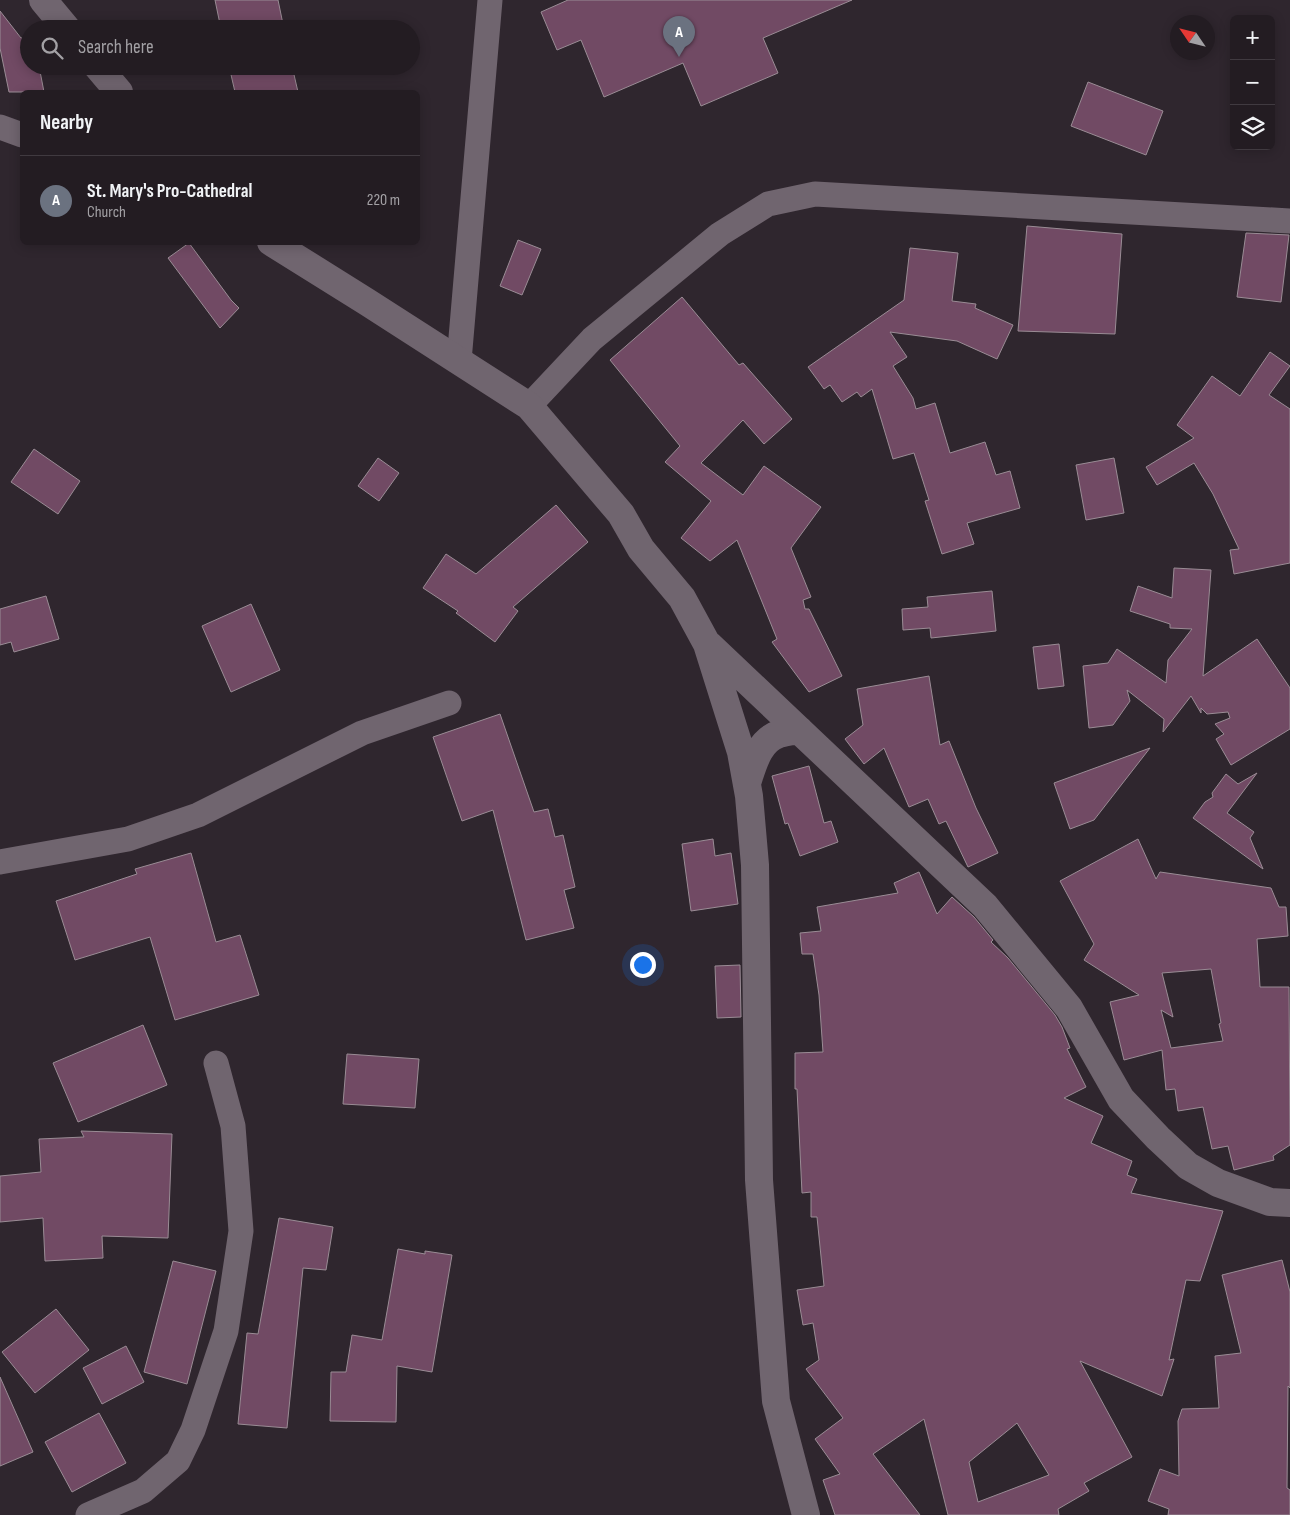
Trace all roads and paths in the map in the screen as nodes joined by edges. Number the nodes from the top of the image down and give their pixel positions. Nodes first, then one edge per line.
1 (43, 0) edge
2 (490, 0) edge
3 (60, 20) edge
4 (105, 75) edge
5 (117, 90) edge
6 (0, 127) edge
7 (20, 134) edge
8 (1290, 221) edge
9 (276, 245) edge
10 (459, 361) junction
11 (529, 406) junction
12 (707, 644) junction
13 (449, 704) dead end
14 (799, 730) junction
15 (747, 783) junction
16 (0, 862) edge
17 (216, 1063) dead end
18 (1290, 1203) edge
19 (88, 1515) edge
20 (806, 1515) edge

1 - 3 street
2 - 10 street
4 - 5 street
6 - 7 street
8 - 11 street
9 - 10 street
10 - 11 street
11 - 12 street
12 - 14 street
12 - 15 street
13 - 16 street
14 - 15 street
14 - 18 street
15 - 20 street
17 - 19 street

